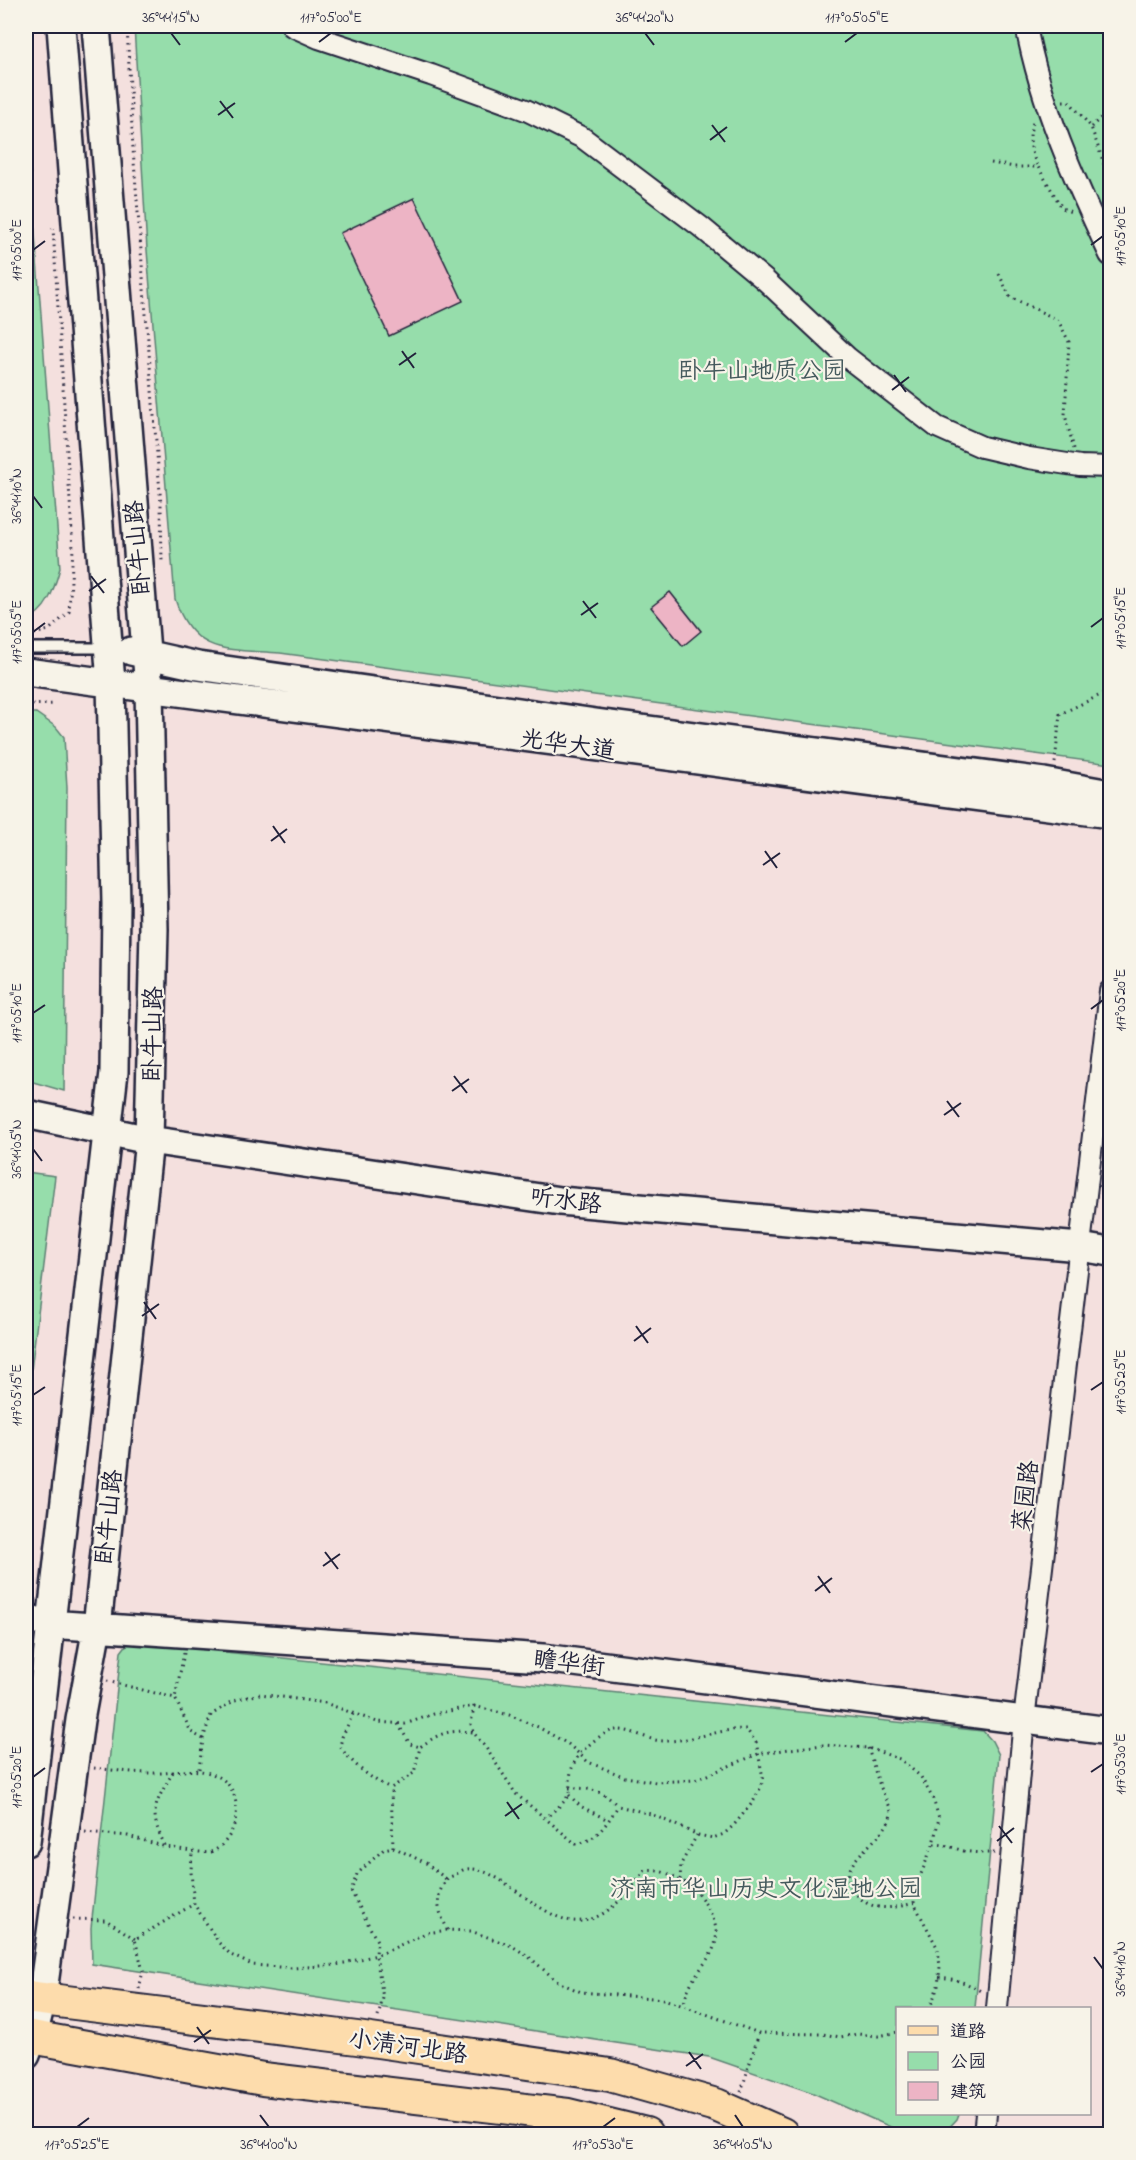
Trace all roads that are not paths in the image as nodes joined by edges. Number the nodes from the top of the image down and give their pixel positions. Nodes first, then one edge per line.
1 (61, 26) edge
2 (96, 26) edge
3 (292, 26) edge
4 (1026, 26) edge
5 (1110, 255) edge
6 (1110, 467) edge
7 (26, 648) edge
8 (109, 648) junction
9 (146, 652) junction
10 (26, 672) edge
11 (111, 683) junction
12 (149, 689) junction
13 (1110, 794) edge
14 (1110, 814) edge
15 (1110, 991) edge
16 (26, 1114) edge
17 (108, 1132) junction
18 (149, 1140) junction
19 (1080, 1247) junction
20 (1110, 1252) edge
21 (38, 1621) edge
22 (97, 1627) junction
23 (1024, 1720) junction
24 (1110, 1731) edge
25 (26, 1842) edge
26 (34, 1998) edge
27 (997, 2004) edge
28 (28, 2042) edge
29 (987, 2115) edge
30 (646, 2134) edge
31 (782, 2134) edge
32 (984, 2134) edge

1 - 8 main road, 卧牛山路
2 - 9 main road, 卧牛山路
3 - 6 street
4 - 5 street
7 - 8 lane
8 - 9 main road, 光华大道
8 - 11 main road, 卧牛山路
9 - 12 main road, 卧牛山路
9 - 13 main road, 光华大道
10 - 11 main road, 光华大道
11 - 12 main road, 光华大道
11 - 17 main road, 卧牛山路
12 - 14 main road, 光华大道
12 - 18 main road, 卧牛山路
15 - 19 street, 菜园路
16 - 17 main road, 听水路
17 - 18 main road, 听水路
17 - 21 main road, 卧牛山路
18 - 19 main road, 听水路
18 - 22 main road, 卧牛山路
19 - 20 main road, 听水路
19 - 23 street, 菜园路
21 - 22 main road, 瞻华街
21 - 25 main road, 卧牛山路
22 - 23 main road, 瞻华街
22 - 26 main road, 卧牛山路
23 - 24 main road, 瞻华街
23 - 27 street, 菜园路
26 - 28 main road, 卧牛山路
26 - 31 main road, 小清河北路
28 - 30 main road, 小清河北路
29 - 32 street

